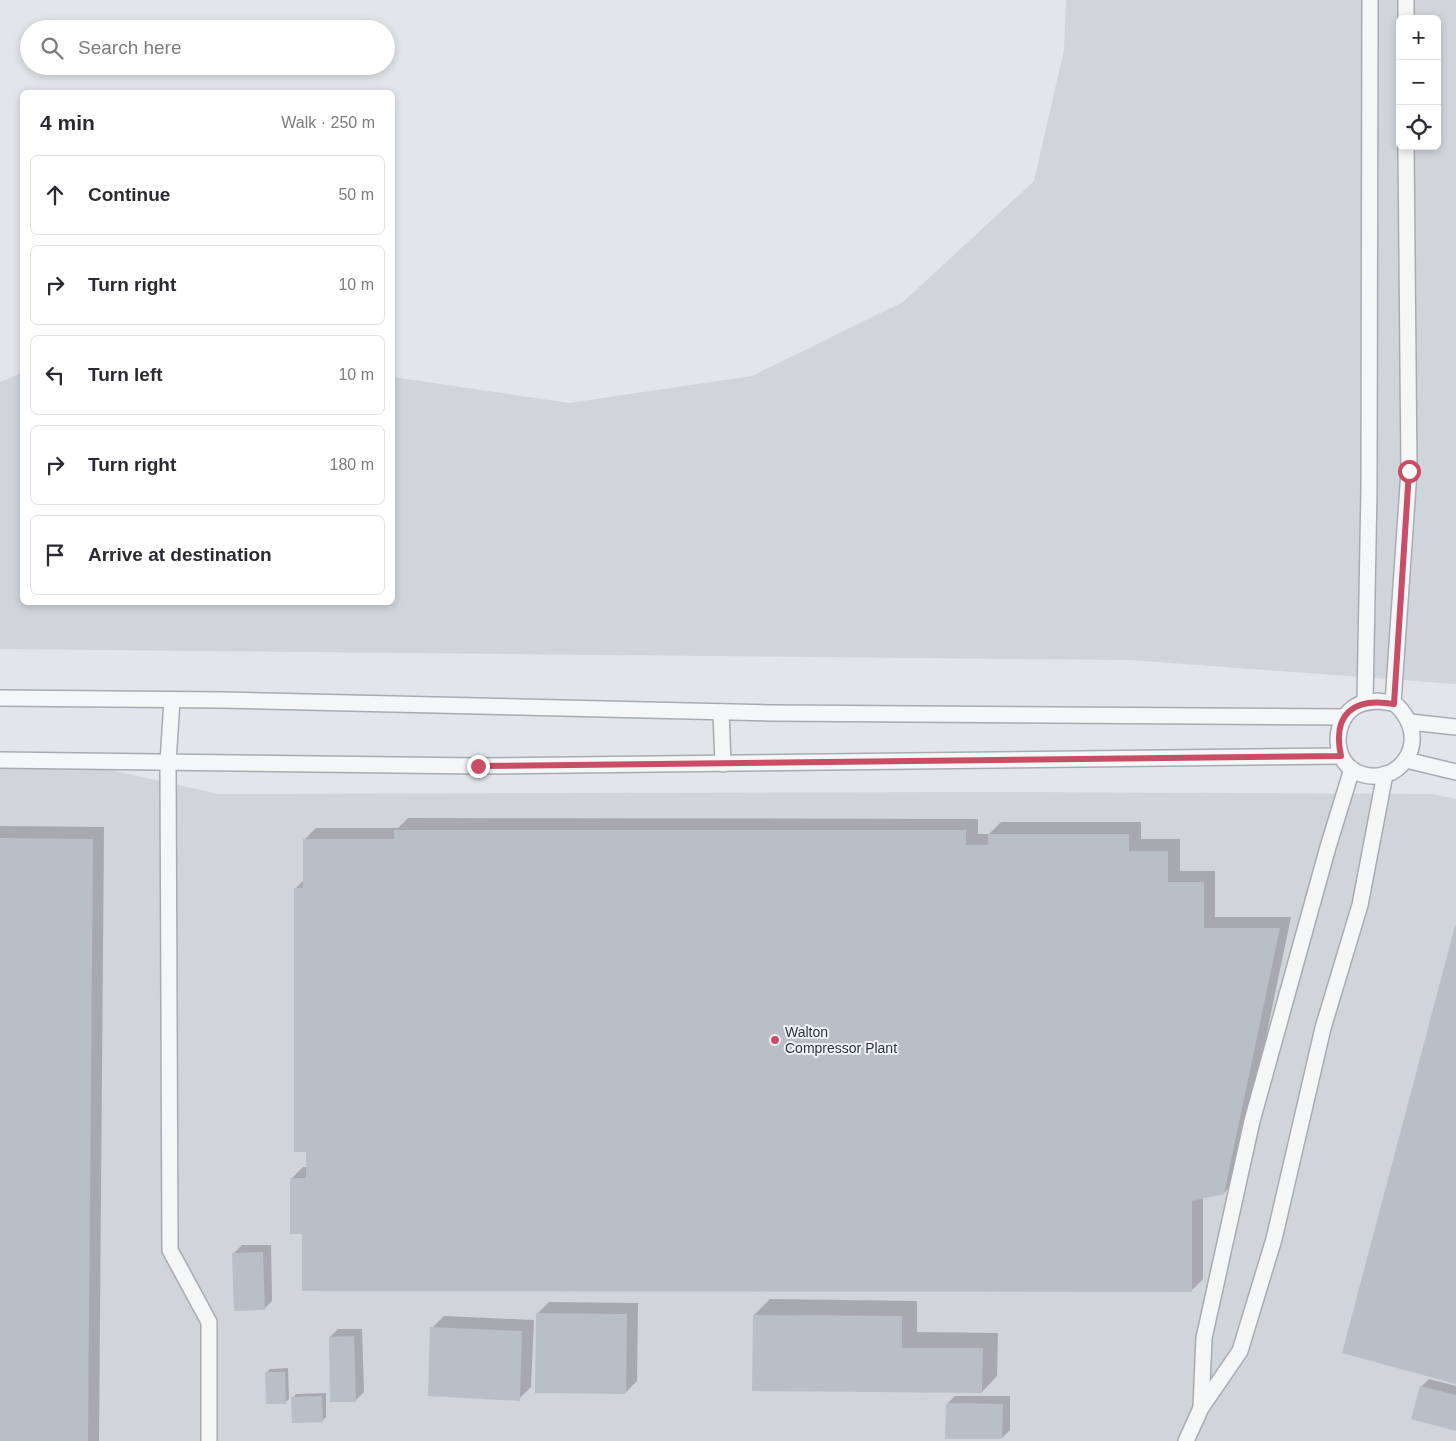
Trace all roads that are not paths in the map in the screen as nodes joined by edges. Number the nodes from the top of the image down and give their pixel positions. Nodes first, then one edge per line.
1 (1370, 0) edge
2 (1406, 0) edge
3 (1406, 15) edge
4 (1406, 150) edge
5 (0, 698) edge
6 (172, 700) junction
7 (1365, 702) junction
8 (1394, 704) junction
9 (721, 712) junction
10 (1344, 717) junction
11 (1410, 722) junction
12 (1456, 727) edge
13 (1341, 756) junction
14 (0, 760) edge
15 (1406, 760) junction
16 (168, 762) junction
17 (723, 764) junction
18 (1352, 769) junction
19 (1456, 772) edge
20 (1385, 774) junction
21 (1201, 1408) junction
22 (209, 1441) edge
23 (1186, 1441) edge

1 - 7 lane
2 - 3 lane
4 - 8 lane
5 - 6 lane
6 - 9 lane
6 - 16 lane
7 - 8 lane
7 - 10 lane
8 - 11 lane
9 - 10 lane
9 - 17 lane
10 - 13 lane
11 - 12 lane
11 - 15 lane
13 - 17 lane
13 - 18 lane
14 - 16 lane
15 - 19 lane
15 - 20 lane
16 - 17 lane
16 - 22 lane
18 - 20 lane
18 - 21 lane
20 - 21 lane
21 - 23 lane

